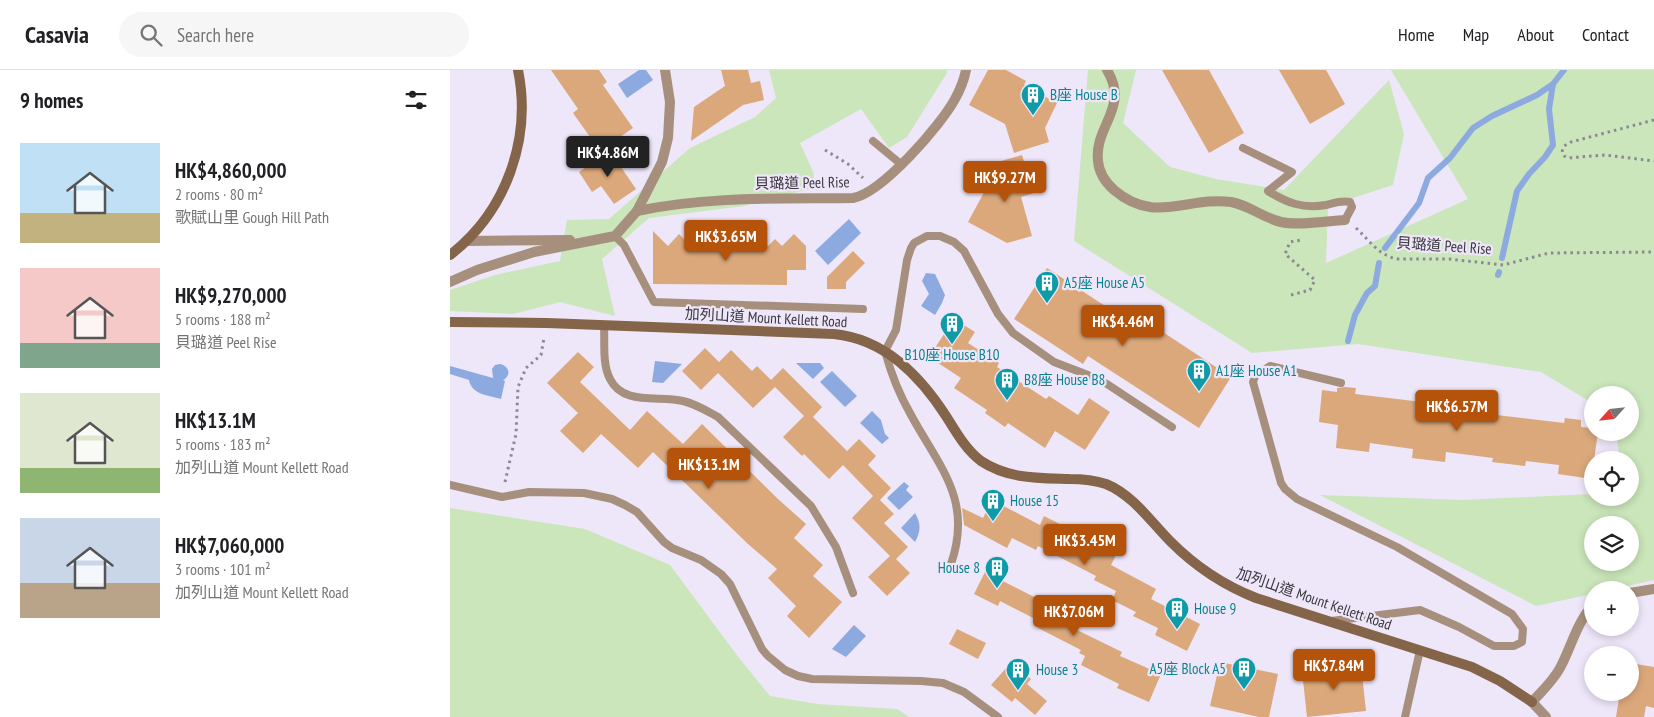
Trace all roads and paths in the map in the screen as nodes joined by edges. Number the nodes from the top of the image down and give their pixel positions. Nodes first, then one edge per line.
1 (518, 70) edge
2 (665, 70) edge
3 (966, 70) edge
4 (1107, 70) edge
5 (1654, 120) edge
6 (874, 141) dead end
7 (1243, 148) dead end
8 (825, 150) dead end
9 (1654, 161) edge
10 (902, 165) junction
11 (873, 190) junction
12 (637, 211) junction
13 (1345, 220) junction
14 (616, 236) junction
15 (1308, 239) dead end
16 (468, 241) junction
17 (594, 241) junction
18 (1654, 252) edge
19 (450, 255) edge
20 (450, 282) edge
21 (1291, 295) dead end
22 (863, 309) dead end
23 (450, 322) edge
24 (547, 322) junction
25 (604, 325) junction
26 (885, 351) junction
27 (1341, 383) dead end
28 (1172, 427) dead end
29 (450, 485) edge
30 (502, 497) junction
31 (951, 564) dead end
32 (1654, 589) edge
33 (1639, 592) edge
34 (854, 593) dead end
35 (1584, 618) edge
36 (1329, 621) junction
37 (1420, 650) junction
38 (1532, 702) junction
39 (998, 717) edge
40 (1404, 717) edge
41 (1546, 717) edge

1 - 16 street
2 - 12 street
3 - 10 street, 貝璐道 Peel Rise
4 - 13 street
5 - 9 path
6 - 10 lane
7 - 13 lane
8 - 11 path
10 - 11 street, 貝璐道 Peel Rise
11 - 12 street, 貝璐道 Peel Rise
12 - 14 street
13 - 18 path, 貝璐道 Peel Rise
14 - 17 street
14 - 22 lane
15 - 21 path
16 - 17 street
16 - 19 street
17 - 20 street
23 - 24 street, 加列山道 Mount Kellett Road
24 - 25 street, 加列山道 Mount Kellett Road
24 - 30 path
25 - 26 street, 加列山道 Mount Kellett Road
25 - 34 lane
26 - 28 lane
26 - 31 lane
26 - 36 street, 加列山道 Mount Kellett Road
27 - 36 lane
29 - 30 lane
30 - 39 lane
32 - 33 street
35 - 38 street
36 - 37 street, 加列山道 Mount Kellett Road
37 - 38 street, 加列山道 Mount Kellett Road
37 - 40 lane
38 - 41 street, 加列山道 Mount Kellett Road

